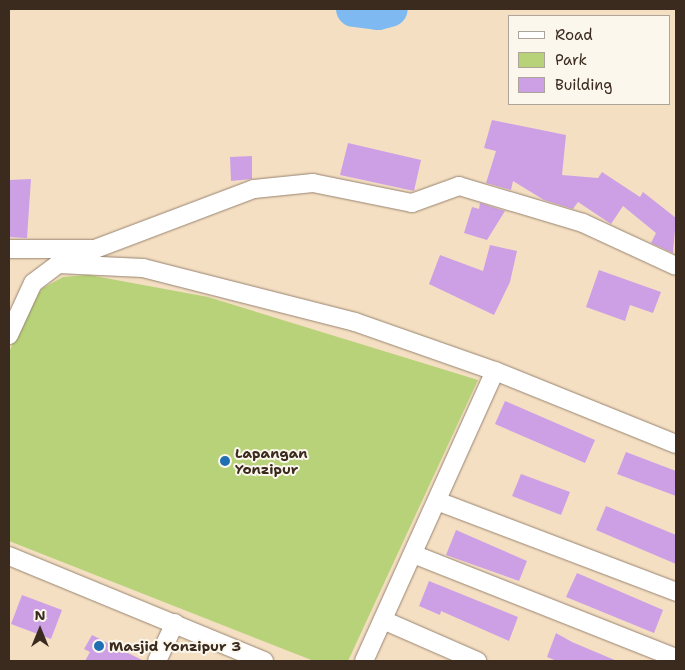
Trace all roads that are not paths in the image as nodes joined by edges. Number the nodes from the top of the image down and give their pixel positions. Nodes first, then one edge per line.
1 (9, 249) edge
2 (676, 266) edge
3 (9, 335) edge
4 (495, 370) junction
5 (676, 444) edge
6 (437, 501) junction
7 (412, 554) junction
8 (9, 556) edge
9 (676, 592) edge
10 (382, 620) junction
11 (175, 623) junction
12 (676, 658) edge
13 (157, 661) edge
14 (264, 661) edge
15 (365, 661) edge
16 (477, 661) edge

1 - 2 street
3 - 4 street
4 - 5 street
4 - 6 street
6 - 7 street
6 - 9 street
7 - 10 street
7 - 12 street
8 - 11 street
10 - 15 street
10 - 16 street
11 - 13 street
11 - 14 street

